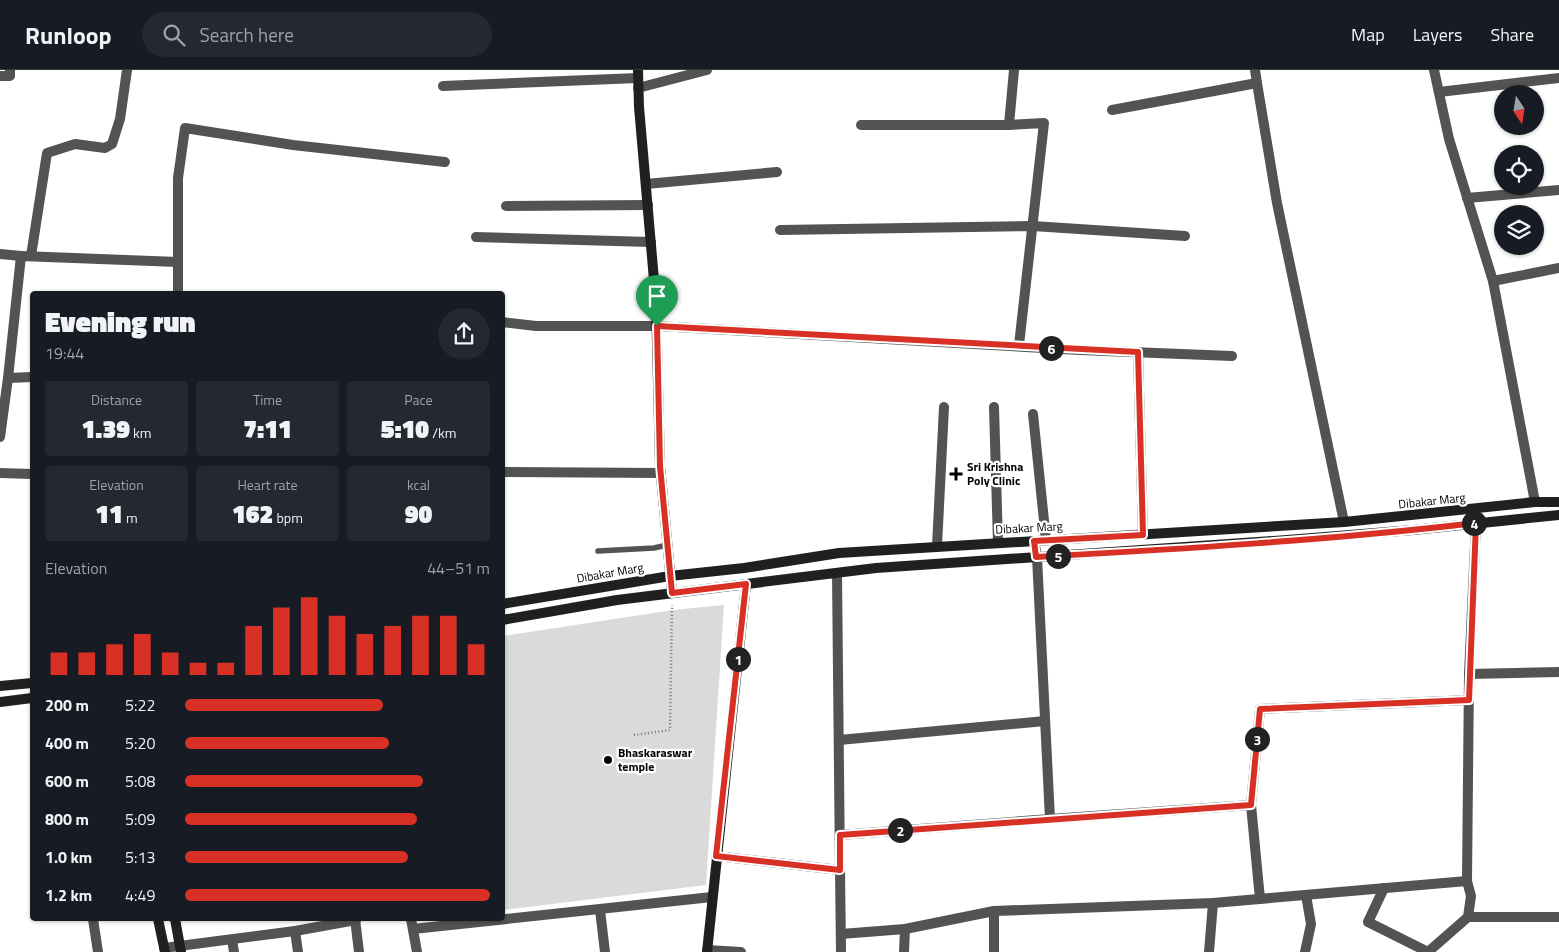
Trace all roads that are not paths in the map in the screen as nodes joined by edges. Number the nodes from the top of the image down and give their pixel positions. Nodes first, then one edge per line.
1 (10, 70) edge
2 (127, 70) edge
3 (707, 70) edge
4 (1014, 70) edge
5 (1255, 70) edge
6 (1434, 70) edge
7 (0, 76) edge
8 (1559, 78) edge
9 (638, 79) edge
10 (1257, 83) junction
11 (443, 86) dead end
12 (1439, 92) junction
13 (1112, 110) dead end
14 (861, 125) dead end
15 (1008, 125) junction
16 (445, 162) dead end
17 (776, 172) dead end
18 (646, 184) junction
19 (1559, 190) edge
20 (1467, 198) junction
21 (648, 205) junction
22 (506, 206) dead end
23 (1032, 226) junction
24 (780, 230) dead end
25 (1185, 236) dead end
26 (476, 237) dead end
27 (651, 242) junction
28 (0, 254) edge
29 (26, 256) junction
30 (178, 262) junction
31 (1559, 268) edge
32 (1493, 281) junction
33 (178, 291) edge
34 (505, 322) edge
35 (657, 326) junction
36 (1019, 345) junction
37 (1138, 352) junction
38 (1232, 356) dead end
39 (30, 377) edge
40 (8, 378) junction
41 (944, 407) dead end
42 (994, 408) dead end
43 (1033, 414) dead end
44 (0, 437) edge
45 (505, 472) edge
46 (661, 473) junction
47 (0, 474) edge
48 (30, 474) edge
49 (1535, 502) junction
50 (1556, 502) edge
51 (1557, 515) edge
52 (1344, 522) junction
53 (1476, 523) junction
54 (1143, 535) junction
55 (1046, 540) junction
56 (1034, 541) junction
57 (998, 542) junction
58 (668, 545) junction
59 (937, 546) junction
60 (598, 551) dead end
61 (1036, 557) junction
62 (837, 573) junction
63 (670, 576) junction
64 (746, 584) junction
65 (672, 593) junction
66 (505, 604) edge
67 (505, 619) edge
68 (1559, 672) edge
69 (1469, 674) junction
70 (30, 683) edge
71 (0, 686) edge
72 (30, 698) edge
73 (1469, 700) junction
74 (0, 702) edge
75 (1045, 721) junction
76 (839, 740) junction
77 (1251, 805) junction
78 (1050, 818) junction
79 (840, 835) junction
80 (716, 856) junction
81 (840, 870) junction
82 (1467, 881) junction
83 (1384, 888) junction
84 (1306, 895) junction
85 (712, 897) junction
86 (1260, 899) junction
87 (1213, 903) junction
88 (600, 910) junction
89 (994, 912) junction
90 (505, 917) edge
91 (1468, 917) junction
92 (1559, 917) edge
93 (93, 921) edge
94 (158, 921) edge
95 (176, 921) edge
96 (345, 921) edge
97 (355, 921) edge
98 (452, 921) edge
99 (412, 924) edge
100 (905, 929) junction
101 (295, 931) junction
102 (841, 934) junction
103 (232, 940) junction
104 (180, 949) edge
105 (164, 950) edge
106 (707, 951) edge
107 (98, 952) edge
108 (234, 952) edge
109 (298, 952) edge
110 (359, 952) edge
111 (417, 952) edge
112 (605, 952) edge
113 (741, 952) edge
114 (841, 952) edge
115 (904, 952) edge
116 (994, 952) edge
117 (1209, 952) edge
118 (1305, 952) edge
119 (1428, 952) edge

1 - 7 street
2 - 29 street
3 - 9 street
4 - 15 street
5 - 10 street
6 - 12 street
8 - 12 street
9 - 11 street
9 - 18 main road
10 - 13 street
10 - 52 street
12 - 20 street
14 - 15 street
15 - 23 street
16 - 30 street
17 - 18 street
18 - 21 main road
19 - 20 street
20 - 32 street
21 - 22 street
21 - 27 main road
23 - 24 street
23 - 25 street
23 - 36 street
26 - 27 street
27 - 35 main road
28 - 29 street
29 - 30 street
29 - 40 street
30 - 33 street
31 - 32 street
32 - 49 street
34 - 35 street
35 - 36 street
35 - 46 main road
36 - 37 street
37 - 38 street
37 - 54 street
39 - 40 street
40 - 44 street
41 - 59 street
42 - 57 street
43 - 55 street
45 - 46 street
46 - 58 main road
47 - 48 street
49 - 50 main road, Dibakar Marg
49 - 52 main road, Dibakar Marg
50 - 51 main road
51 - 53 main road
52 - 54 main road, Dibakar Marg
53 - 61 main road
53 - 69 street
54 - 55 main road, Dibakar Marg
55 - 56 main road, Dibakar Marg
56 - 57 main road, Dibakar Marg
56 - 61 street
57 - 59 main road, Dibakar Marg
58 - 60 lane
58 - 63 main road
59 - 63 main road, Dibakar Marg
61 - 62 main road
61 - 75 street
62 - 64 main road
62 - 76 street
63 - 65 main road
63 - 66 main road, Dibakar Marg
64 - 65 main road
64 - 80 main road
65 - 67 main road
68 - 69 street
69 - 73 street
70 - 71 main road
72 - 74 main road
73 - 77 street
73 - 82 street
75 - 76 street
75 - 78 street
76 - 79 street
77 - 78 street
77 - 86 street
78 - 79 street
79 - 81 street
80 - 81 street
80 - 85 main road
81 - 102 street
82 - 83 street
82 - 91 street
83 - 84 street
83 - 119 street
84 - 86 street
84 - 118 street
85 - 88 street
85 - 106 main road
86 - 87 street
87 - 89 street
87 - 117 street
88 - 90 street
88 - 112 street
89 - 100 street
89 - 116 street
91 - 92 street
91 - 119 street
93 - 107 street
94 - 105 main road
95 - 104 main road
96 - 101 street
97 - 110 street
98 - 99 street
99 - 111 street
100 - 102 street
100 - 115 street
101 - 103 street
101 - 109 street
102 - 114 street
103 - 104 street
103 - 108 street
104 - 105 street
106 - 113 street

